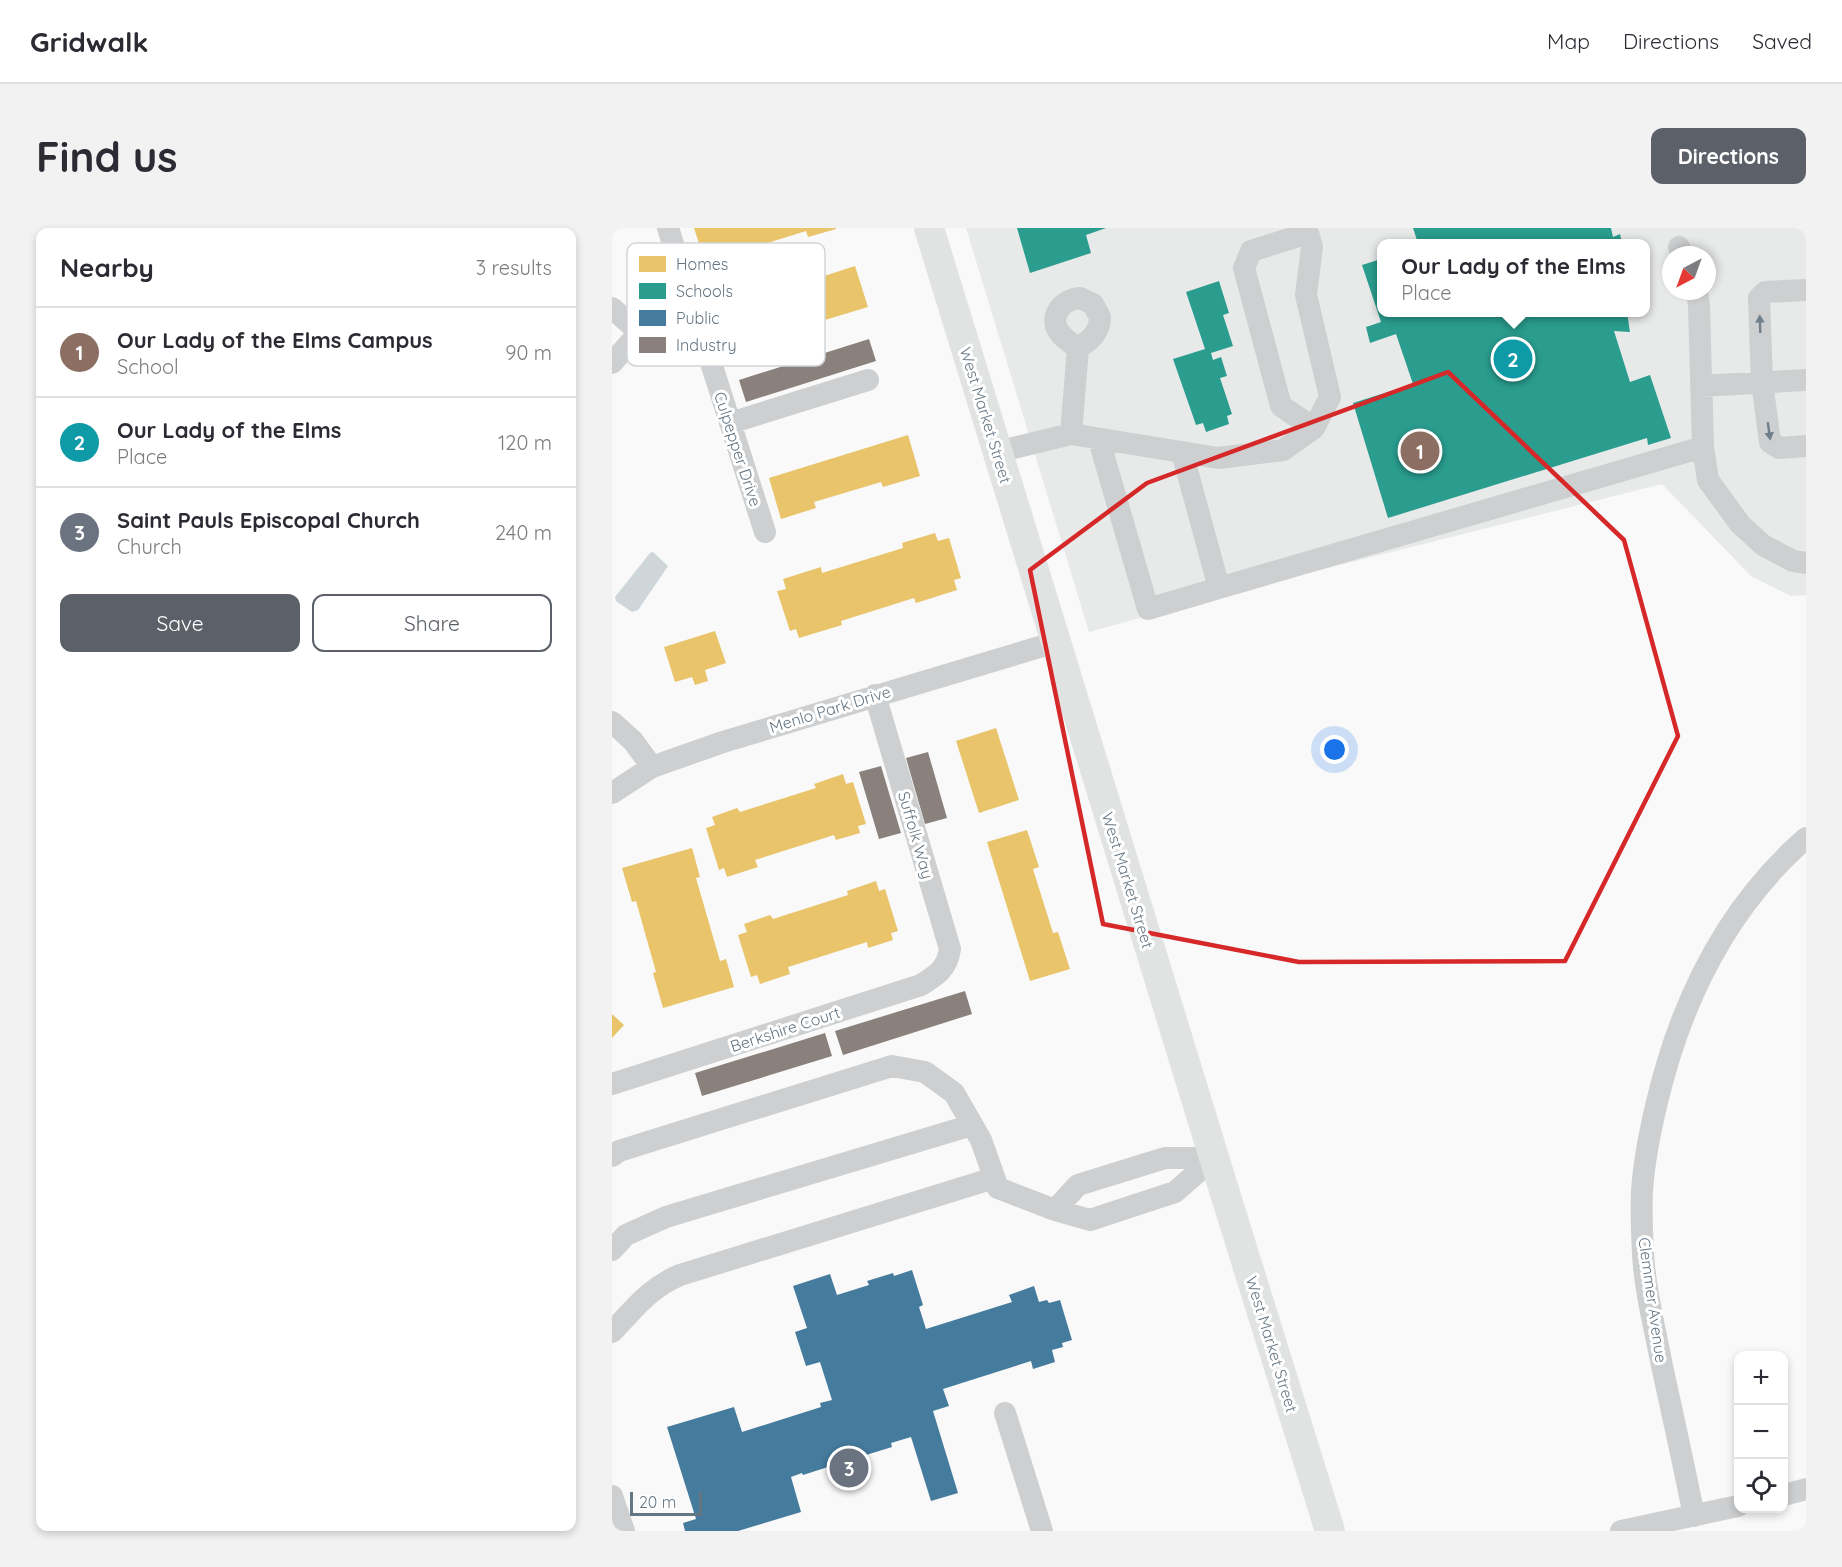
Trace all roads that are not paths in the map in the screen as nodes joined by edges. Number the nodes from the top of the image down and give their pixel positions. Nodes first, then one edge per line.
1 (668, 228) edge
2 (929, 228) edge
3 (1307, 230) edge
4 (672, 243) edge
5 (1806, 290) edge
6 (1698, 300) edge
7 (612, 308) edge
8 (627, 321) edge
9 (627, 346) edge
10 (1078, 348) dead end
11 (612, 363) edge
12 (711, 366) edge
13 (868, 380) dead end
14 (1806, 380) edge
15 (1762, 382) junction
16 (1701, 386) junction
17 (730, 423) junction
18 (1314, 428) junction
19 (1071, 434) junction
20 (1099, 440) junction
21 (1806, 446) edge
22 (1704, 447) junction
23 (997, 452) junction
24 (1182, 452) junction
25 (765, 532) dead end
26 (1806, 563) edge
27 (1219, 588) junction
28 (1056, 642) junction
29 (875, 695) junction
30 (612, 723) edge
31 (652, 767) junction
32 (612, 793) edge
33 (1806, 838) edge
34 (940, 973) joint
35 (620, 1081) edge
36 (972, 1125) junction
37 (612, 1156) edge
38 (1214, 1158) junction
39 (994, 1178) junction
40 (1055, 1210) junction
41 (612, 1250) edge
42 (612, 1332) edge
43 (1005, 1413) dead end
44 (1806, 1490) edge
45 (1788, 1494) edge
46 (612, 1496) edge
47 (1734, 1507) edge
48 (1694, 1516) junction
49 (624, 1531) edge
50 (1042, 1531) edge
51 (1330, 1531) edge
52 (1621, 1531) edge

1 - 4 street, Culpepper Drive
2 - 23 main road, West Market Street
3 - 18 street
3 - 18 street
15 -> 5 street
6 - 16 street
7 - 8 street
9 - 11 street
10 - 19 street
12 - 17 street, Culpepper Drive
13 - 17 street
14 - 15 street
15 - 16 street
15 -> 21 street
16 - 22 street
17 - 25 street, Culpepper Drive
18 - 24 street
19 - 20 street
19 - 23 street
20 - 24 street
20 - 27 street
22 - 26 street
22 - 27 street
23 - 28 main road, West Market Street
24 - 27 street
28 - 29 street, Menlo Park Drive
28 - 38 main road, West Market Street
29 - 31 street, Menlo Park Drive
29 - 34 street, Suffolk Way
30 - 31 street
31 - 32 street, Menlo Park Drive
33 - 48 street, Clemmer Avenue
34 - 35 street, Berkshire Court
36 - 37 street
36 - 39 street
36 - 41 street
38 - 40 street
38 - 40 street
38 - 51 main road, West Market Street
39 - 40 street
39 - 42 street
43 - 50 street
44 - 45 street
46 - 49 street
47 - 48 street
48 - 52 street

